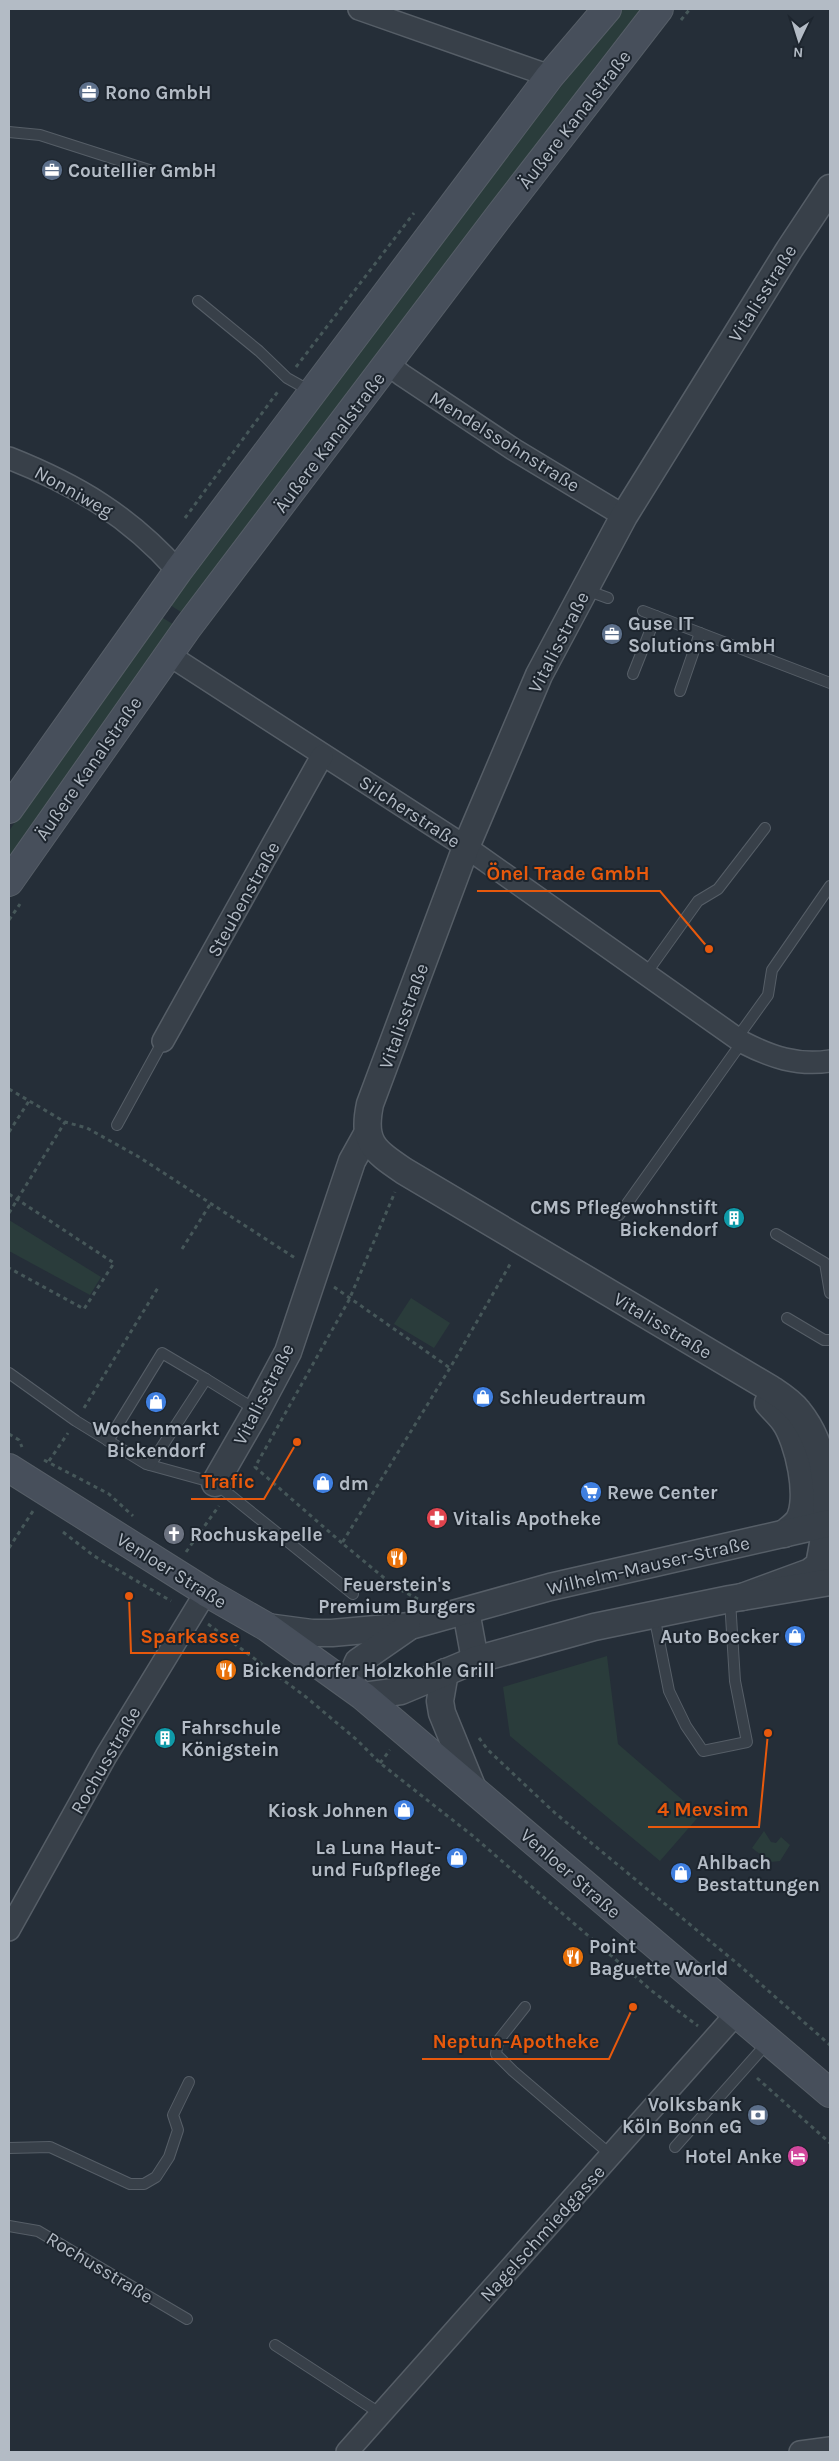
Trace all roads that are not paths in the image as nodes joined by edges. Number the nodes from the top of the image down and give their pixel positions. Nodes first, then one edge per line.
1 (359, 9) edge
2 (607, 9) edge
3 (659, 9) edge
4 (550, 76) junction
5 (9, 132) edge
6 (149, 170) dead end
7 (830, 188) edge
8 (198, 301) dead end
9 (388, 364) junction
10 (313, 393) junction
11 (9, 458) edge
12 (624, 516) junction
13 (178, 571) junction
14 (643, 612) dead end
15 (656, 616) junction
16 (700, 633) junction
17 (169, 656) junction
18 (633, 674) dead end
19 (830, 683) edge
20 (680, 691) dead end
21 (322, 756) junction
22 (9, 809) edge
23 (765, 828) dead end
24 (466, 847) junction
25 (9, 882) edge
26 (830, 886) edge
27 (646, 975) junction
28 (740, 1040) junction
29 (163, 1041) joint
30 (830, 1061) edge
31 (117, 1125) dead end
32 (367, 1134) junction
33 (619, 1215) dead end
34 (776, 1234) dead end
35 (830, 1293) edge
36 (787, 1318) dead end
37 (830, 1340) edge
38 (735, 1368) junction
39 (9, 1373) edge
40 (206, 1380) junction
41 (257, 1410) junction
42 (108, 1441) junction
43 (16, 1458) edge
44 (150, 1465) junction
45 (222, 1488) junction
46 (828, 1523) edge
47 (784, 1534) junction
48 (830, 1582) edge
49 (353, 1594) dead end
50 (736, 1598) junction
51 (199, 1603) junction
52 (457, 1613) junction
53 (654, 1614) junction
54 (410, 1626) junction
55 (267, 1627) junction
56 (475, 1660) junction
57 (445, 1672) junction
58 (355, 1690) junction
59 (473, 1789) junction
60 (9, 1930) edge
61 (525, 2007) dead end
62 (737, 2013) junction
63 (769, 2041) junction
64 (189, 2082) dead end
65 (830, 2093) edge
66 (675, 2147) dead end
67 (9, 2148) edge
68 (611, 2155) junction
69 (9, 2226) edge
70 (187, 2319) dead end
71 (274, 2345) dead end
72 (381, 2414) junction
73 (830, 2448) edge
74 (347, 2452) edge
75 (800, 2452) edge

1 - 4 street
2 - 4 main road
3 - 9 main road, Äußere Kanalstraße
4 - 10 main road
5 - 6 lane
7 - 12 street, Vitalisstraße
8 - 10 lane
9 - 12 street, Mendelssohnstraße
9 - 17 main road, Äußere Kanalstraße
10 - 13 main road
11 - 13 street, Nonniweg
12 - 24 street, Vitalisstraße
13 - 22 main road
14 - 15 lane
15 - 16 lane
15 - 18 lane
16 - 19 lane
16 - 20 lane
17 - 21 street, Silcherstraße
17 - 25 main road, Äußere Kanalstraße
21 - 24 street, Silcherstraße
21 - 29 street, Steubenstraße
23 - 27 lane
24 - 27 street, Silcherstraße
24 - 32 street, Vitalisstraße
26 - 28 lane
27 - 28 street, Silcherstraße
28 - 30 street, Silcherstraße
28 - 33 lane
29 - 31 lane
32 - 38 street, Vitalisstraße
32 - 41 street, Vitalisstraße
34 - 35 lane
36 - 37 lane
38 - 46 street, Vitalisstraße
38 - 47 street, Vitalisstraße
39 - 42 lane
40 - 41 lane
40 - 42 lane
40 - 44 lane
41 - 45 street, Vitalisstraße
42 - 44 lane
43 - 51 main road, Venloer Straße
44 - 45 lane
45 - 49 lane
46 - 47 street, Wilhelm-Mauser-Straße
46 - 50 street, Vitalisstraße
47 - 52 street, Wilhelm-Mauser-Straße
48 - 50 street
50 - 53 street
50 - 53 lane
51 - 55 main road, Venloer Straße
51 - 60 street, Rochusstraße
52 - 54 street, Wilhelm-Mauser-Straße
52 - 56 street
53 - 56 street
54 - 55 street, Wilhelm-Mauser-Straße
54 - 58 street, Wilhelm-Mauser-Straße
55 - 58 main road, Venloer Straße
56 - 57 street
57 - 58 street
57 - 59 street, Venloer Straße
58 - 59 main road, Venloer Straße
59 - 62 main road, Venloer Straße
61 - 68 lane
62 - 63 main road, Venloer Straße
62 - 68 street, Nagelschmiedgasse
63 - 65 main road, Venloer Straße
63 - 66 lane
64 - 67 lane
68 - 72 street, Nagelschmiedgasse
69 - 70 lane, Rochusstraße
71 - 72 lane
72 - 74 street, Nagelschmiedgasse
73 - 75 street

